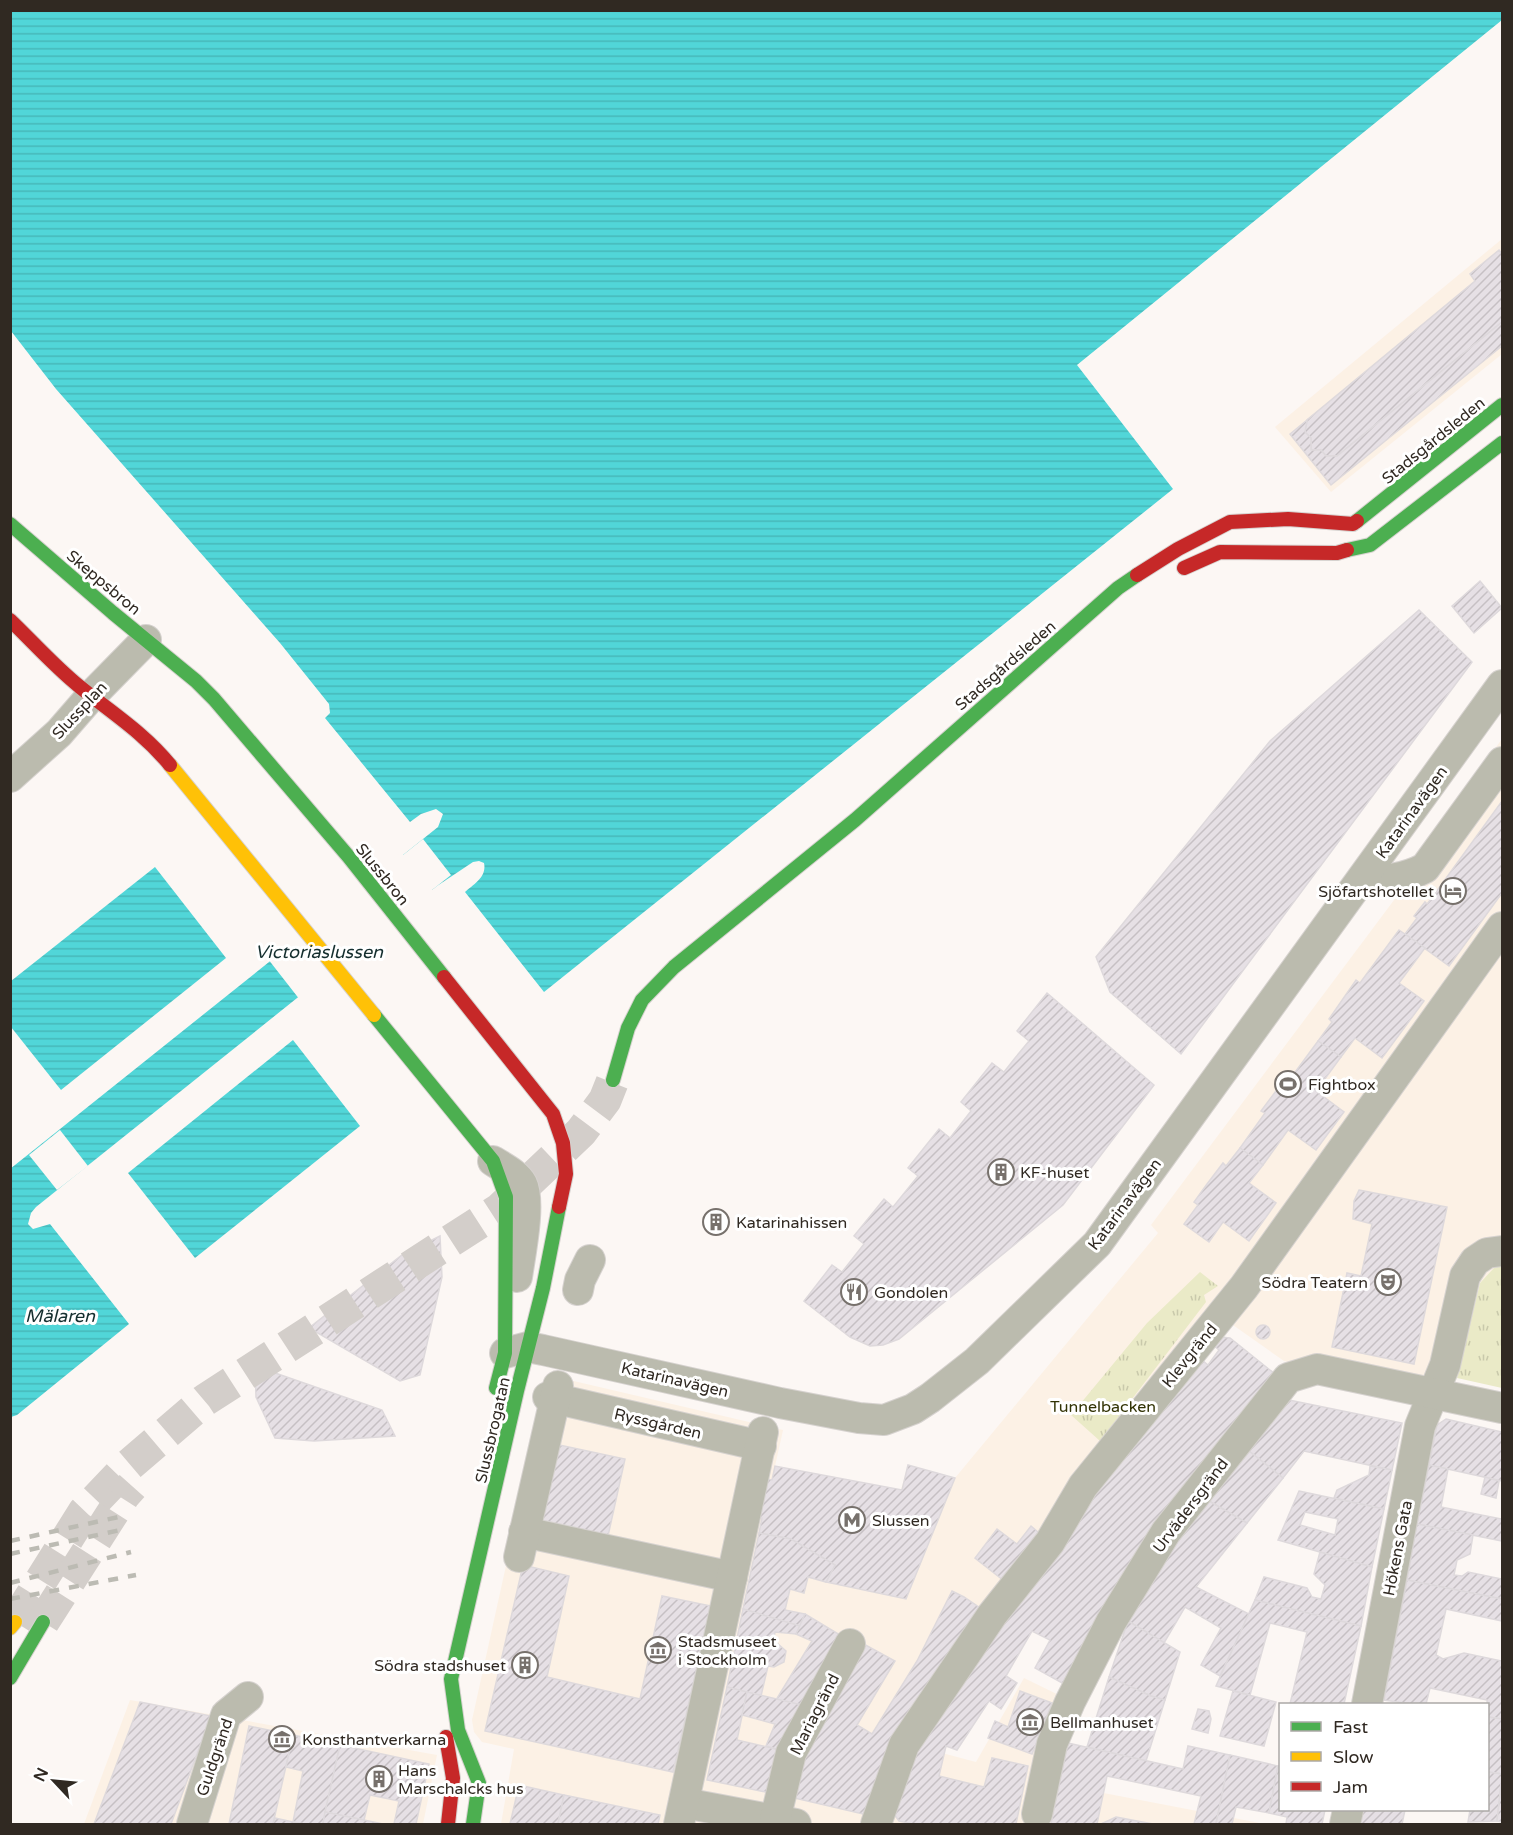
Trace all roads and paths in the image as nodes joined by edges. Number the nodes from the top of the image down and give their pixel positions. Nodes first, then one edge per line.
1 (1503, 405) edge
2 (1503, 443) edge
3 (10, 524) edge
4 (1173, 573) dead end
5 (1117, 607) dead end
6 (12, 625) edge
7 (146, 640) junction
8 (176, 665) joint
9 (1503, 686) edge
10 (105, 706) junction
11 (1503, 762) edge
12 (10, 777) edge
13 (10, 801) edge
14 (1361, 881) junction
15 (753, 920) dead end
16 (1503, 927) edge
17 (614, 1080) tunnel mouth
18 (553, 1114) joint
19 (493, 1161) joint
20 (1503, 1251) edge
21 (516, 1350) junction
22 (1435, 1393) junction
23 (494, 1398) dead end
24 (1503, 1408) edge
25 (730, 1591) junction
26 (43, 1622) tunnel mouth
27 (850, 1644) dead end
28 (10, 1678) edge
29 (248, 1697) dead end
30 (1367, 1703) edge
31 (444, 1733) dead end
32 (681, 1814) edge
33 (1037, 1814) dead end
34 (786, 1822) edge
35 (192, 1824) edge
36 (448, 1824) edge
37 (473, 1824) edge
38 (876, 1824) edge

1 - 17 street, Stadsgårdsleden
2 - 4 street
3 - 7 street, Skeppsbron
5 - 15 street, Stadsgårdsleden
6 - 10 street
7 - 8 street, Skeppsbron
7 - 10 street, Slussplan
8 - 18 street, Slussbron
9 - 14 street, Katarinavägen
10 - 12 street, Slussplan
10 - 13 street, Slussplan
10 - 19 street
11 - 14 street
14 - 21 street, Katarinavägen
16 - 38 street, Klevgränd
18 - 21 street, Slussbrogatan
19 - 21 street
20 - 22 street, Hökens Gata
21 - 23 street, Slussbrogatan
21 - 37 street, Slussbrogatan
22 - 24 street, Urvädersgränd
22 - 30 street, Hökens Gata
22 - 33 street, Urvädersgränd
25 - 25 street, Ryssgården
25 - 32 street, Ryssgården
26 - 28 street
27 - 34 street, Mariagränd
29 - 35 street, Guldgränd
31 - 36 street
32 - 34 street

